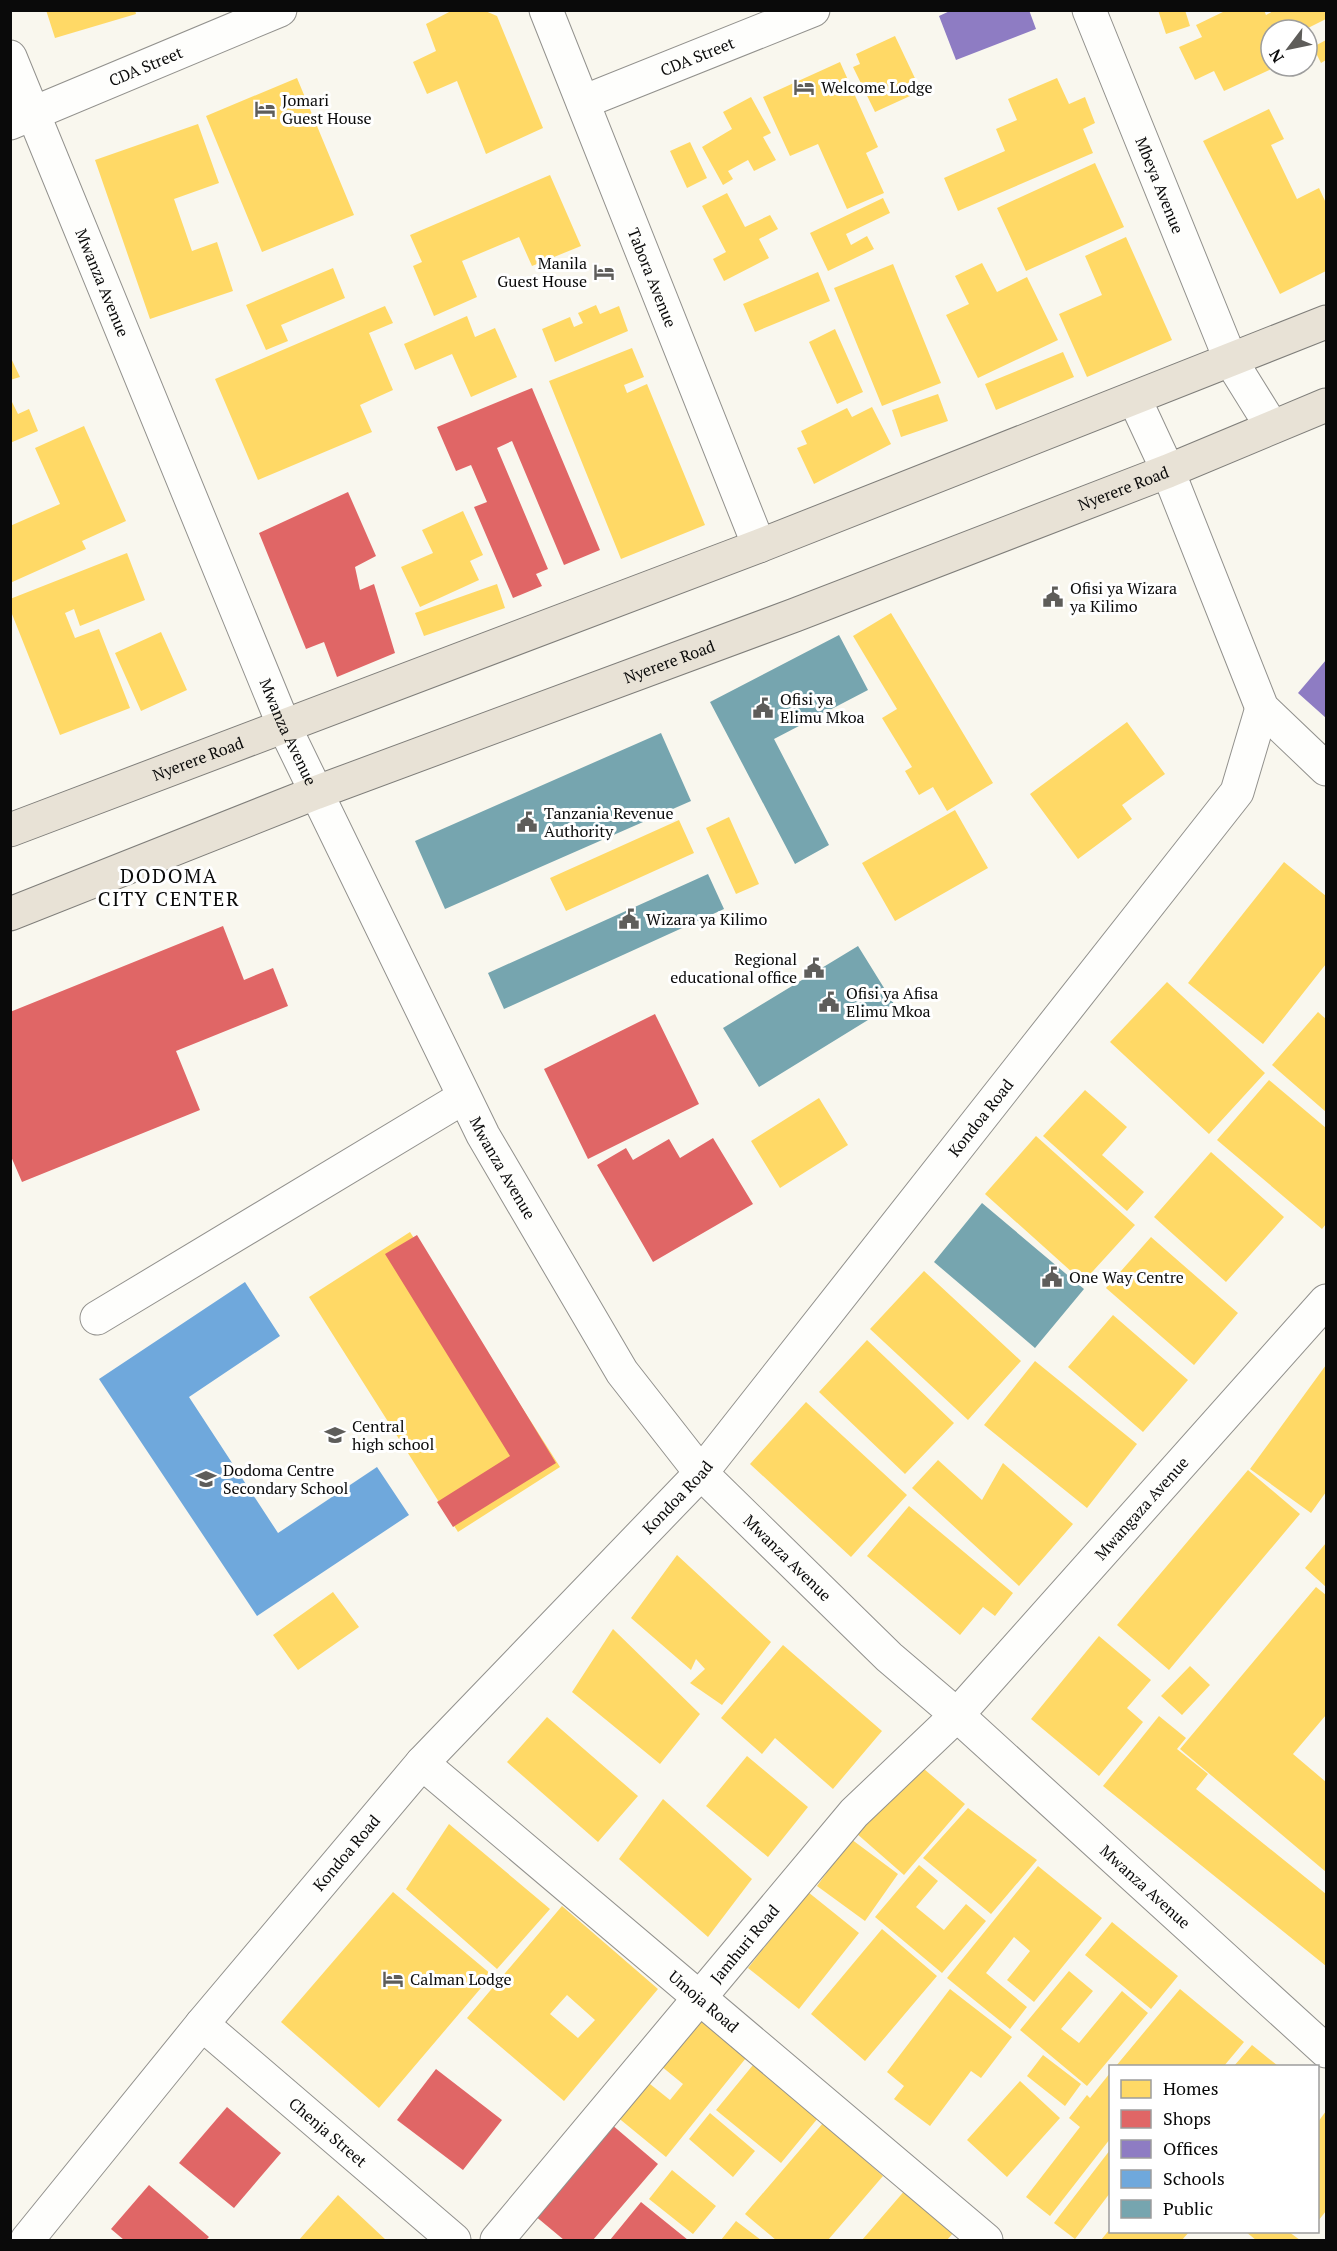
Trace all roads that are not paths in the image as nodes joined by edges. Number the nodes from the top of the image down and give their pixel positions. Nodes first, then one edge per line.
1 (280, 10) edge
2 (546, 10) edge
3 (813, 10) edge
4 (1089, 10) edge
5 (10, 57) edge
6 (583, 102) junction
7 (22, 118) edge
8 (1326, 322) edge
9 (1231, 361) junction
10 (1135, 400) junction
11 (1326, 405) edge
12 (1272, 428) junction
13 (1168, 471) junction
14 (759, 546) junction
15 (1262, 708) junction
16 (284, 726) junction
17 (1326, 769) edge
18 (315, 793) junction
19 (10, 830) edge
20 (10, 914) edge
21 (464, 1097) junction
22 (1326, 1301) edge
23 (97, 1318) dead end
24 (701, 1473) junction
25 (957, 1715) junction
26 (422, 1763) junction
27 (699, 1998) junction
28 (202, 2024) junction
29 (1326, 2051) edge
30 (27, 2241) edge
31 (454, 2241) edge
32 (496, 2241) edge
33 (986, 2241) edge

1 - 7 street, CDA Street
2 - 6 street, Tabora Avenue
3 - 6 street, CDA Street
4 - 9 street, Mbeya Avenue
5 - 7 street, Mwanza Avenue
6 - 14 street, Tabora Avenue
7 - 16 street, Mwanza Avenue
8 - 9 highway, Nyerere Road
9 - 10 highway, Nyerere Road
9 - 12 street, Mbeya Avenue
10 - 13 street
10 - 14 highway, Nyerere Road
11 - 12 highway, Nyerere Road
12 - 13 highway, Nyerere Road
13 - 15 street
13 - 18 highway, Nyerere Road
14 - 16 highway, Nyerere Road
15 - 17 street
15 - 24 street, Kondoa Road
16 - 18 street, Mwanza Avenue
16 - 19 highway, Nyerere Road
18 - 20 highway, Nyerere Road
18 - 21 street, Mwanza Avenue
21 - 23 street
21 - 24 street, Mwanza Avenue
22 - 25 street, Mwangaza Avenue
24 - 25 street, Mwanza Avenue
24 - 26 street, Kondoa Road
25 - 27 street, Jamhuri Road
25 - 29 street, Mwanza Avenue
26 - 27 street, Umoja Road
26 - 28 street, Kondoa Road
27 - 32 street, Jamhuri Road
27 - 33 street, Umoja Road
28 - 30 street, Kondoa Road
28 - 31 street, Chenja Street

